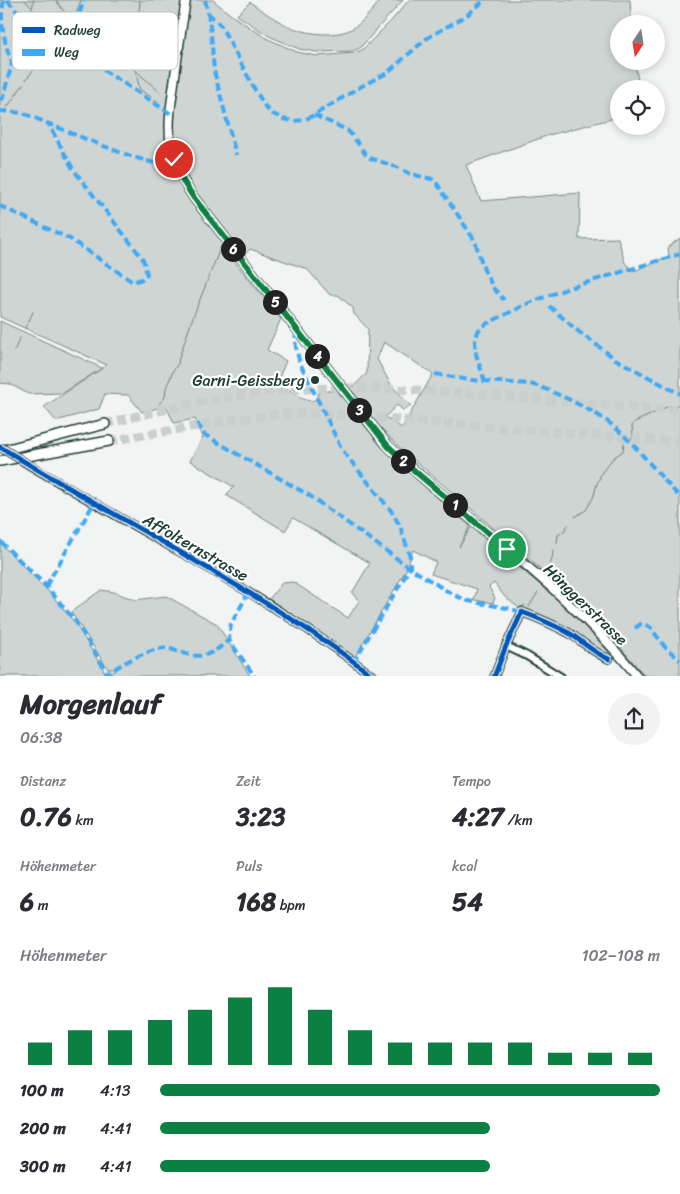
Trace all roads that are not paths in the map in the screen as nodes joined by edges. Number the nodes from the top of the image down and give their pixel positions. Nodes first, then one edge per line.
1 (186, 0) edge
2 (178, 54) edge
3 (176, 70) edge
4 (105, 424) tunnel mouth
5 (109, 441) tunnel mouth
6 (0, 447) edge
7 (0, 451) edge
8 (0, 461) edge
9 (506, 646) junction
10 (608, 659) dead end
11 (374, 676) edge
12 (494, 676) edge
13 (561, 676) edge
14 (638, 676) edge

1 - 2 main road, Hönggerstrasse
3 - 14 main road, Hönggerstrasse
4 - 7 highway
5 - 8 highway
6 - 11 street, Affolternstrasse, bridge
9 - 10 street
9 - 12 street
9 - 13 street

